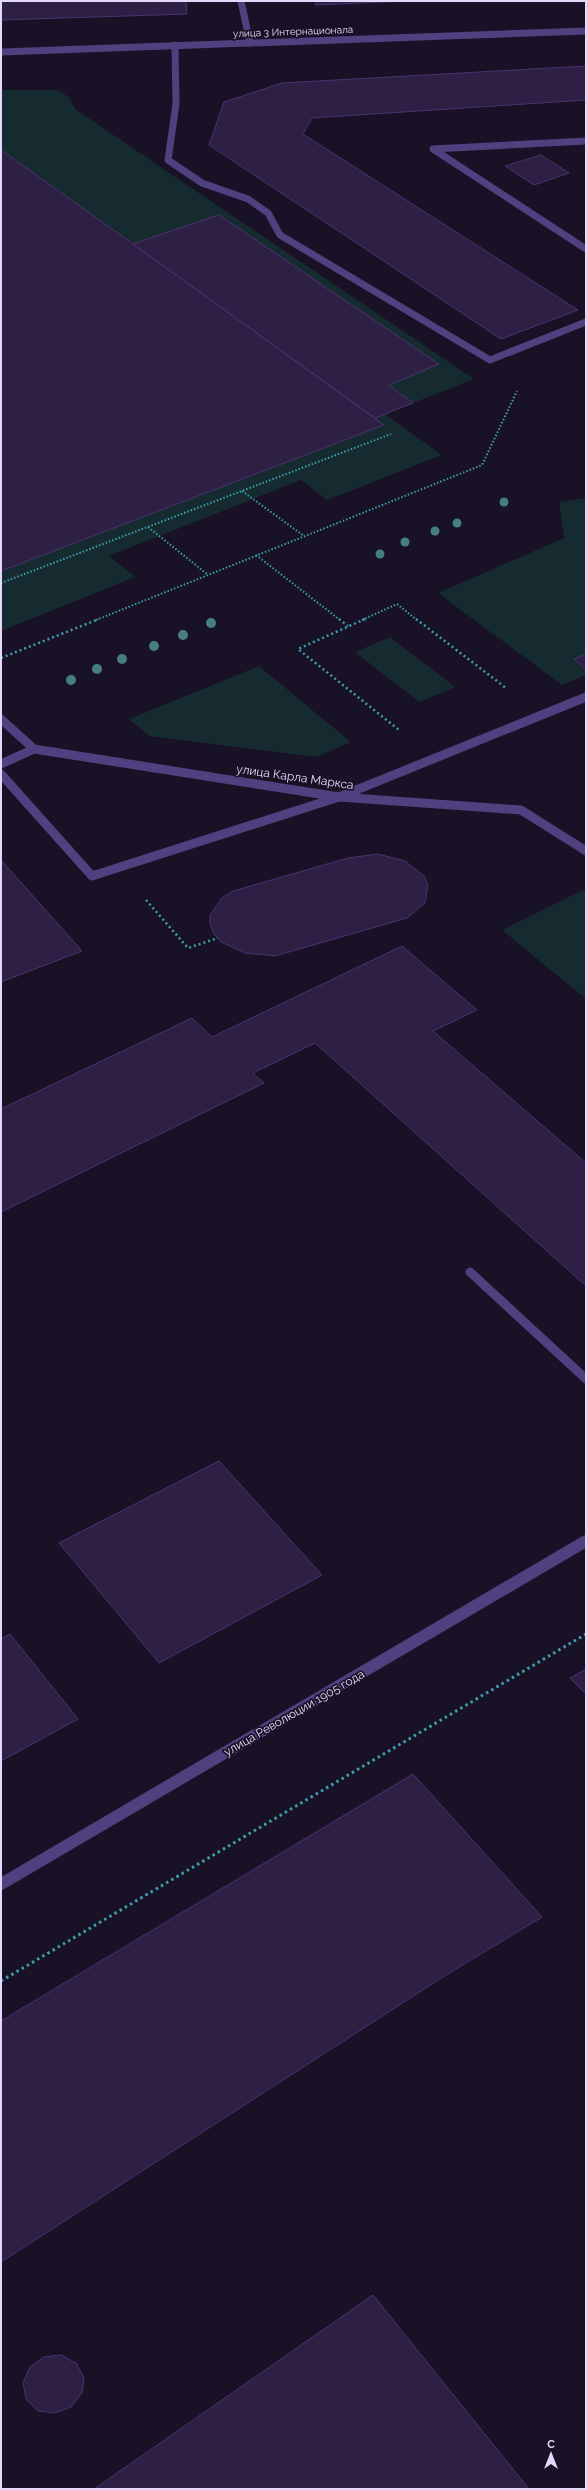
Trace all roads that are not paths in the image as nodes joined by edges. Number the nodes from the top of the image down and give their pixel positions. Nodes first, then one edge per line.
1 (241, 1) edge
2 (586, 31) edge
3 (250, 43) junction
4 (175, 45) junction
5 (1, 52) edge
6 (586, 141) edge
7 (586, 248) edge
8 (586, 322) edge
9 (586, 697) edge
10 (1, 719) edge
11 (34, 749) junction
12 (1, 764) edge
13 (1, 774) edge
14 (339, 797) junction
15 (586, 851) edge
16 (470, 1272) dead end
17 (586, 1379) edge
18 (586, 1541) edge
19 (1, 1884) edge

1 - 3 street
2 - 3 street, улица 3 Интернационала
3 - 4 street, улица 3 Интернационала
4 - 5 street, улица 3 Интернационала
4 - 8 street
6 - 7 street
9 - 14 street
10 - 11 street
11 - 12 street
11 - 14 street, улица Карла Маркса
13 - 14 street
14 - 15 street, улица Карла Маркса
16 - 17 street
18 - 19 street, улица Революции 1905 года

